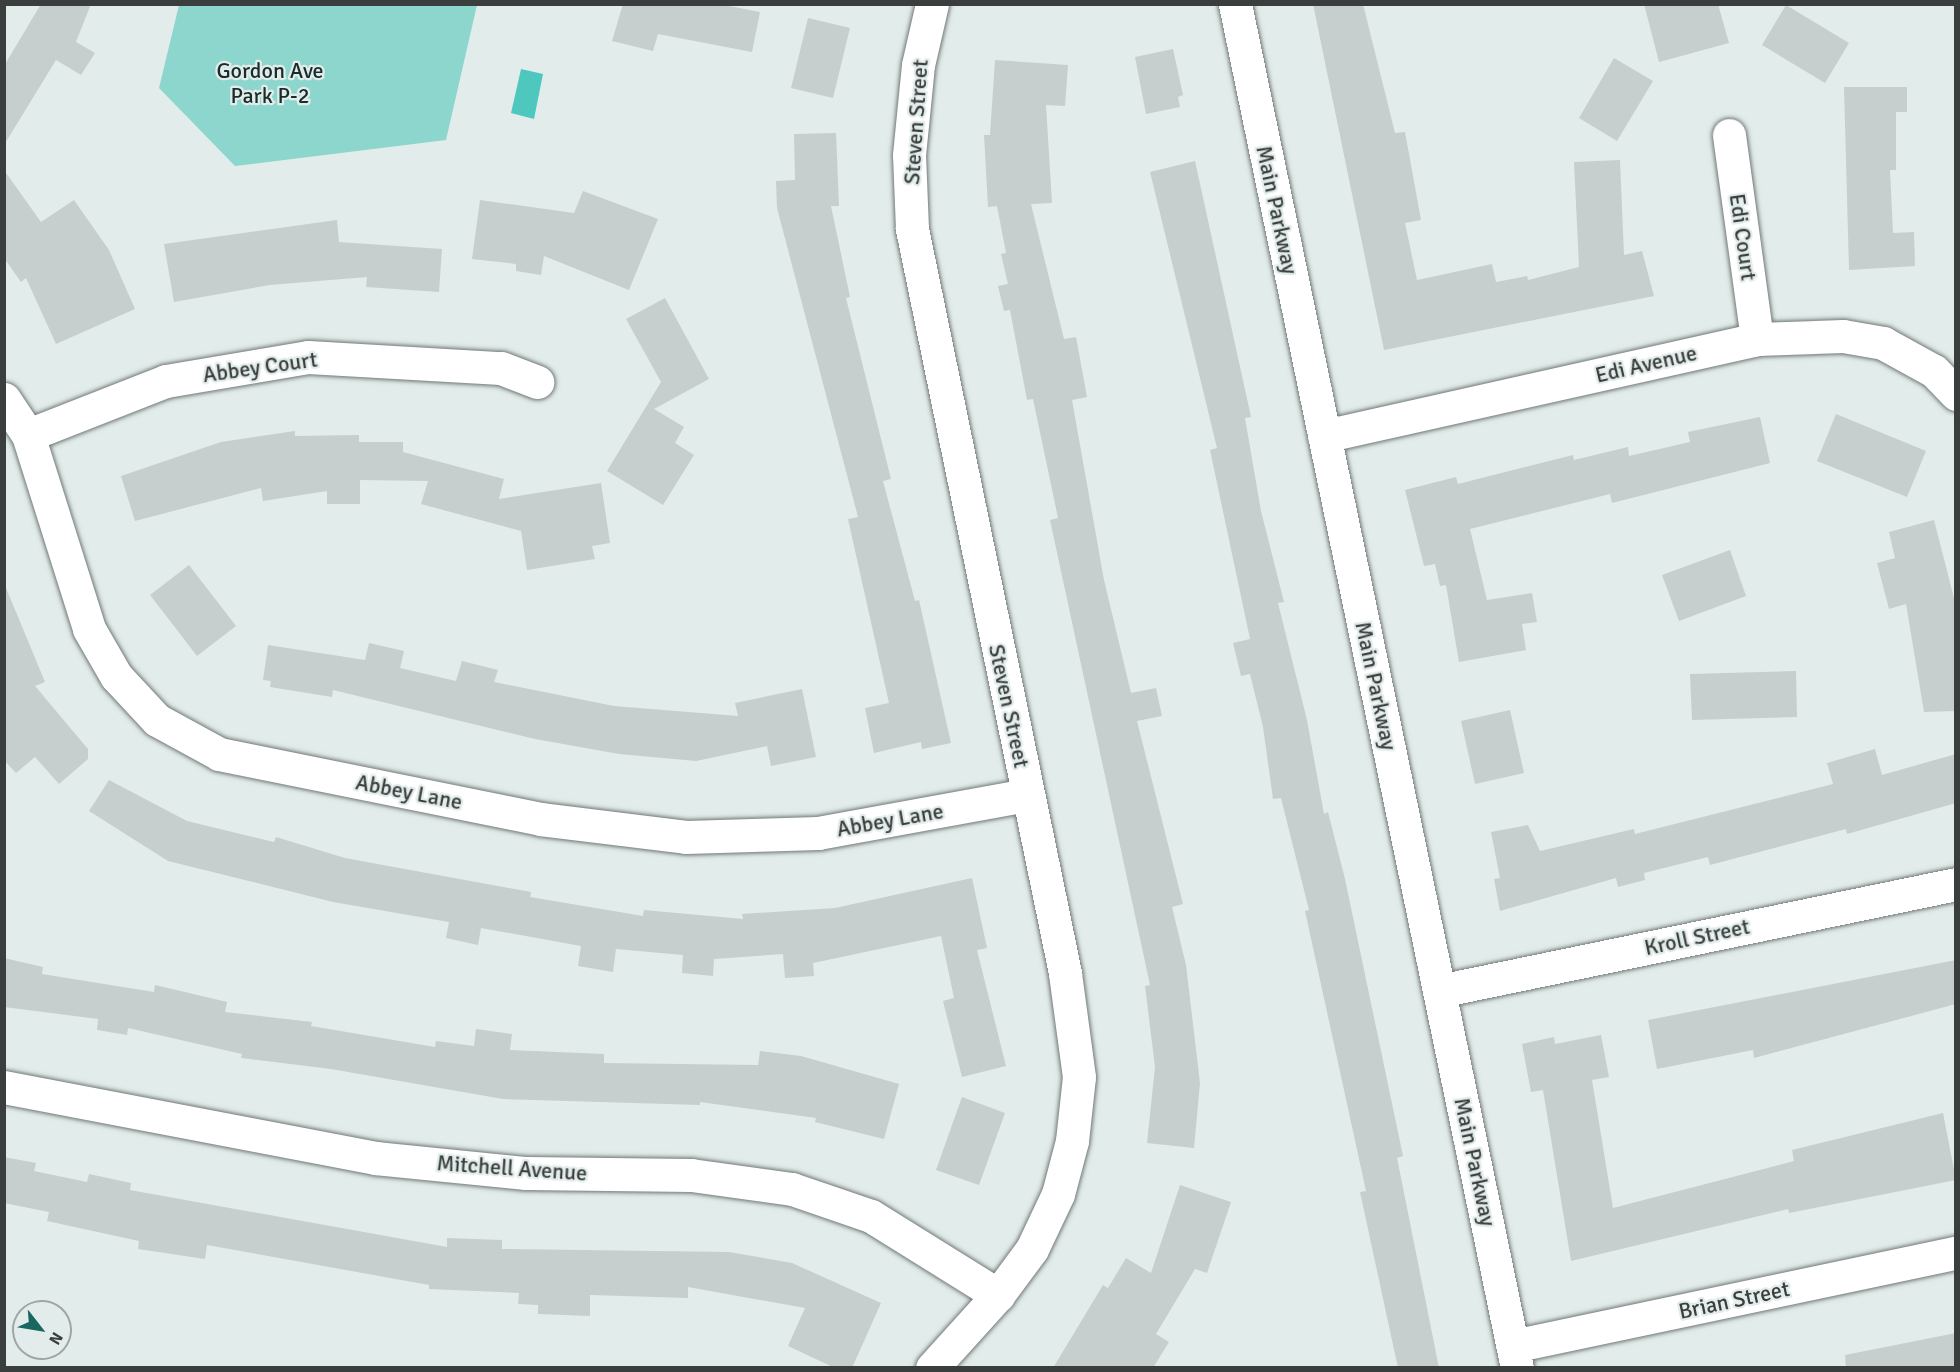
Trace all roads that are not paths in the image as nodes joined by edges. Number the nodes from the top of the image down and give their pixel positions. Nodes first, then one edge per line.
1 (932, 4) edge
2 (1235, 4) edge
3 (1729, 135) dead end
4 (1757, 339) junction
5 (537, 382) dead end
6 (1956, 394) edge
7 (4, 399) edge
8 (28, 435) junction
9 (1324, 436) junction
10 (1027, 795) junction
11 (1956, 884) edge
12 (1439, 991) junction
13 (4, 1087) edge
14 (1956, 1253) edge
15 (998, 1296) junction
16 (1515, 1357) edge
17 (932, 1368) edge

1 - 10 street, Steven Street
2 - 9 street, Main Parkway
3 - 4 street, Edi Court
4 - 6 street, Edi Avenue
4 - 9 street, Edi Avenue
5 - 8 street, Abbey Court
7 - 8 street, Abbey Lane
8 - 10 street, Abbey Lane
9 - 12 street, Main Parkway
10 - 15 street, Steven Street
11 - 12 street, Kroll Street
12 - 16 street, Main Parkway
13 - 15 street, Mitchell Avenue
14 - 16 street, Brian Street
15 - 17 street, Steven Street

